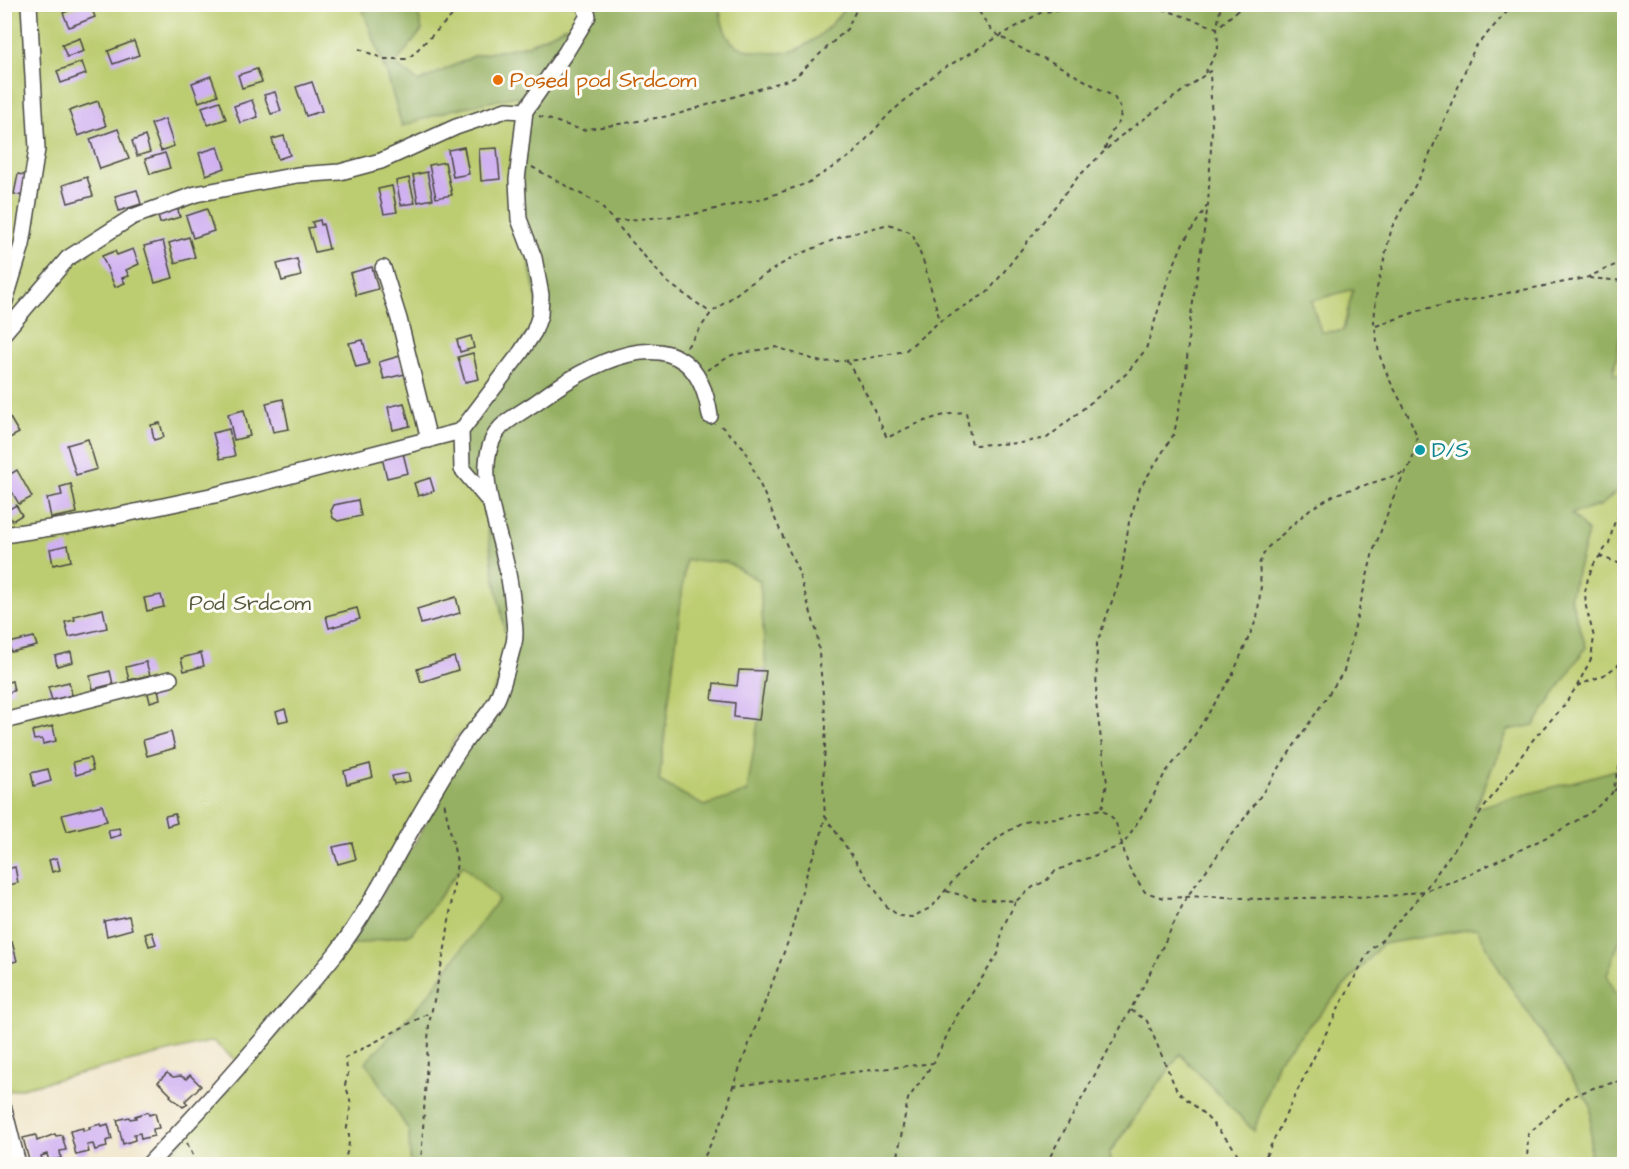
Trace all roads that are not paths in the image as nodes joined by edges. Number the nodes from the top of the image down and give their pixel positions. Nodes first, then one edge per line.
1 (29, 4) edge
2 (584, 4) edge
3 (525, 111) junction
4 (383, 268) dead end
5 (4, 304) edge
6 (4, 333) edge
7 (710, 416) road end
8 (460, 431) junction
9 (429, 440) junction
10 (489, 501) junction
11 (4, 535) edge
12 (170, 679) dead end
13 (4, 721) edge
14 (4, 1109) edge
15 (18, 1164) edge
16 (148, 1164) edge

1 - 5 street
2 - 3 street
3 - 6 street
3 - 8 street
4 - 9 street
7 - 10 street
8 - 9 street
8 - 10 street
9 - 11 street
10 - 16 street
12 - 13 street
14 - 15 street

